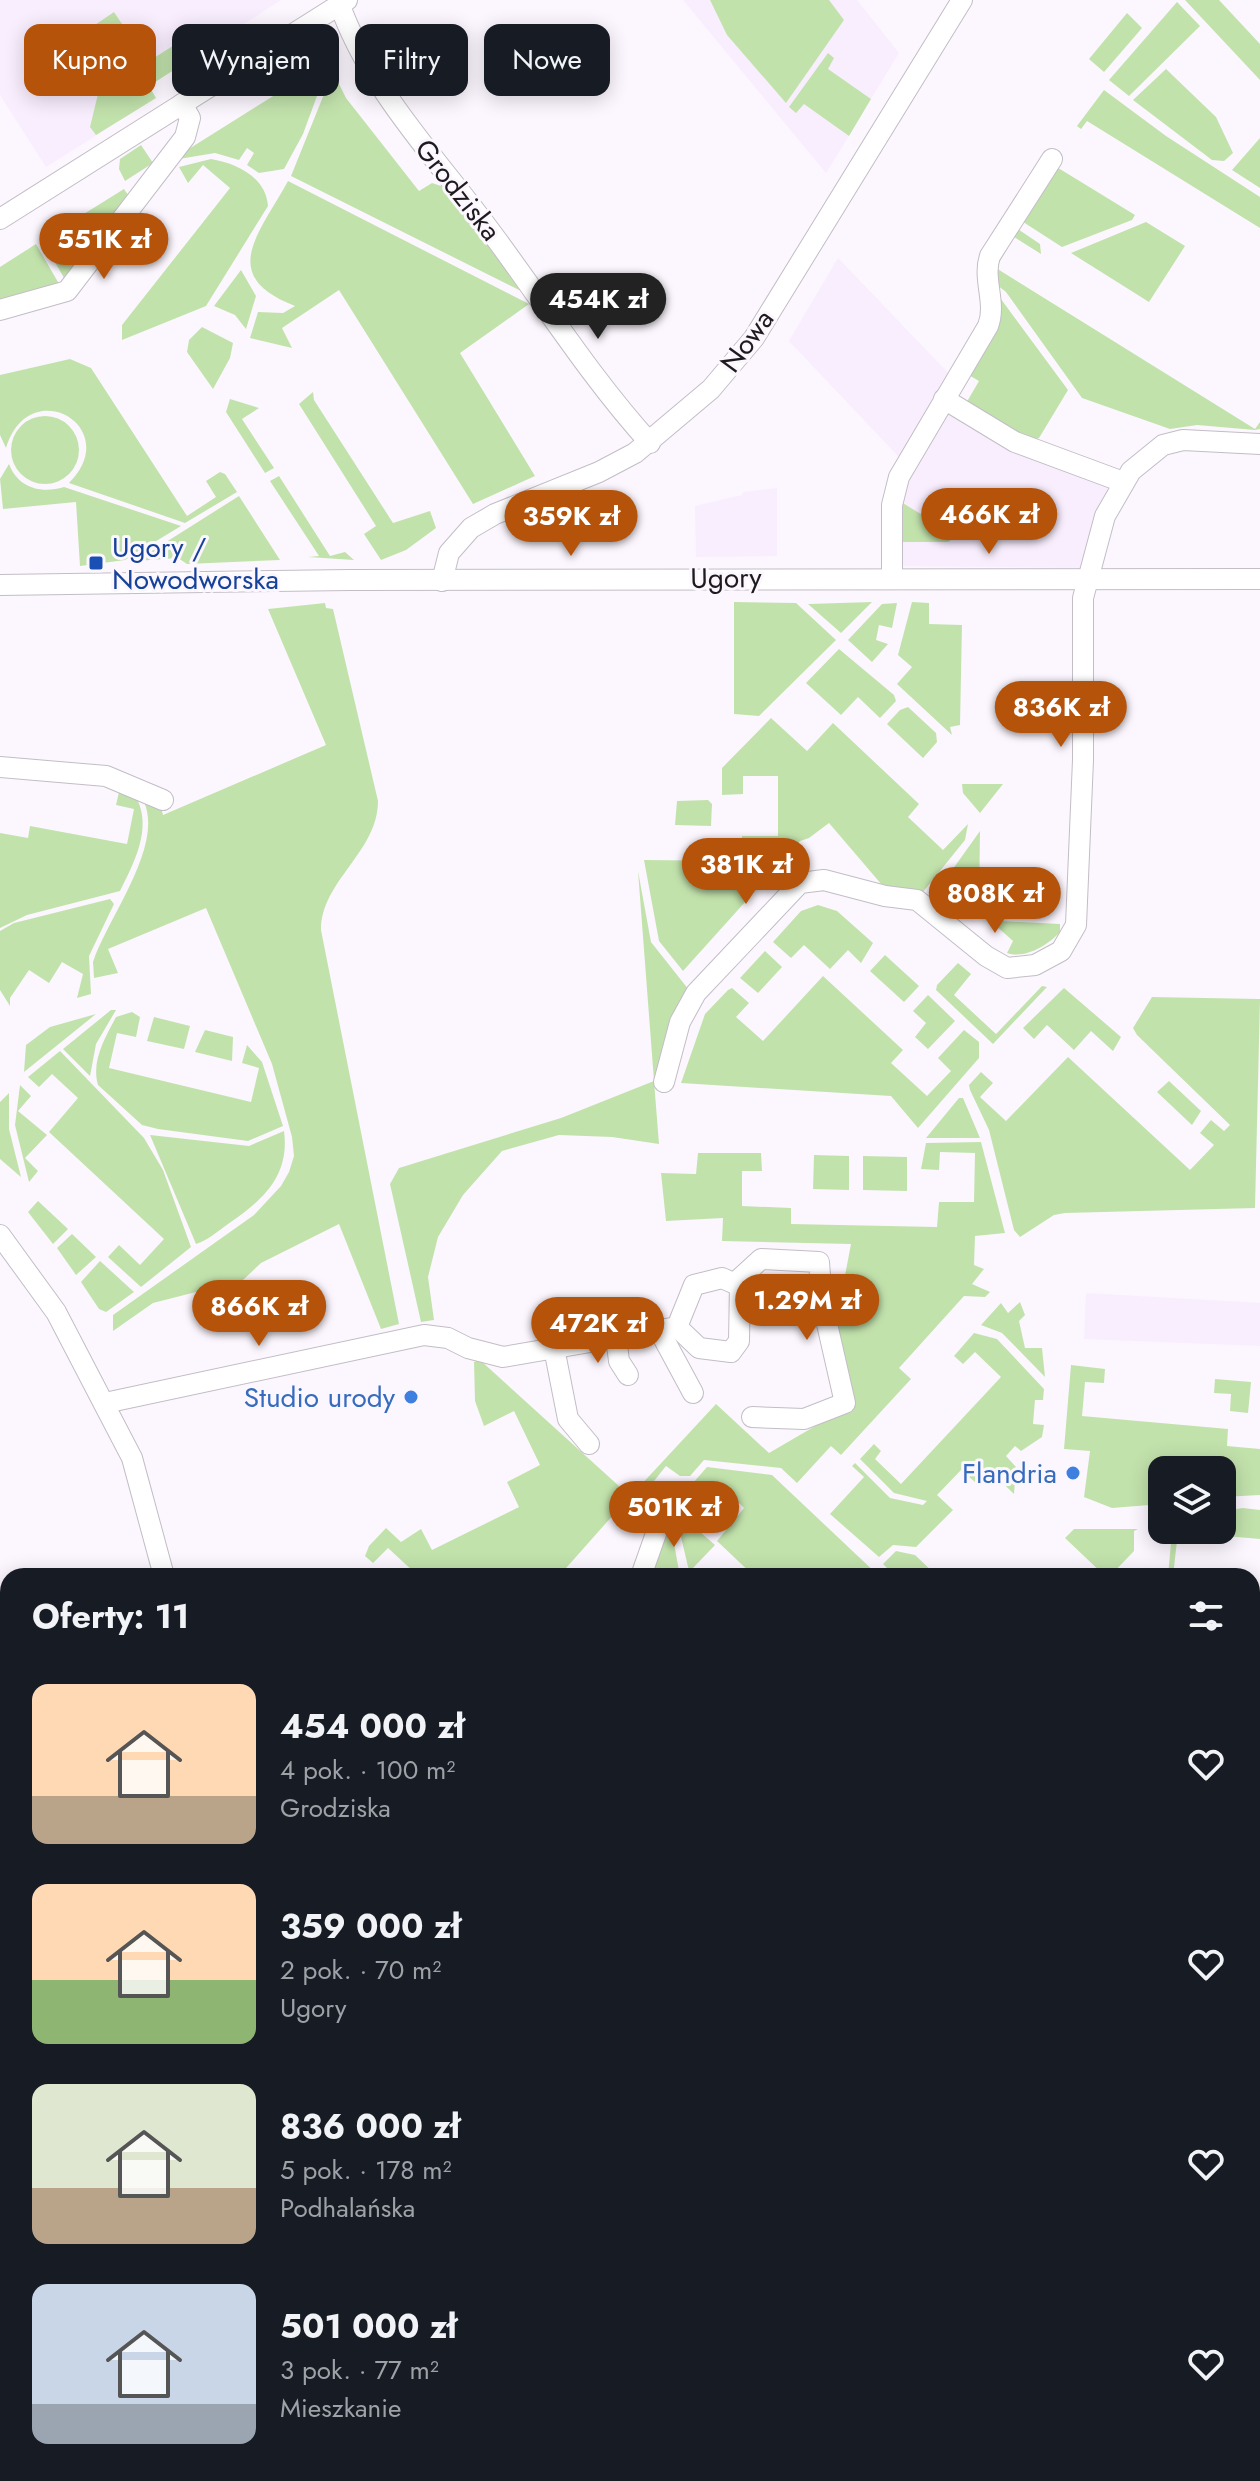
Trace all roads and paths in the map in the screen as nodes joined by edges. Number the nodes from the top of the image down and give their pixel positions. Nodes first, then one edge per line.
1 (962, 0) edge
2 (342, 2) edge
3 (182, 104) junction
4 (1052, 159) dead end
5 (0, 219) edge
6 (0, 310) edge
7 (944, 399) junction
8 (650, 443) junction
9 (1260, 444) edge
10 (1123, 482) junction
11 (892, 578) junction
12 (1086, 578) junction
13 (1260, 579) edge
14 (442, 581) junction
15 (0, 585) edge
16 (0, 767) edge
17 (163, 800) dead end
18 (664, 1082) dead end
19 (0, 1235) edge
20 (736, 1282) junction
21 (668, 1328) junction
22 (616, 1337) junction
23 (554, 1348) junction
24 (628, 1375) dead end
25 (693, 1393) dead end
26 (105, 1403) junction
27 (752, 1417) dead end
28 (589, 1444) dead end
29 (665, 1508) dead end
30 (162, 1568) edge
31 (644, 1568) edge

1 - 8 street, Nowa
2 - 3 street
2 - 8 street, Grodziska
3 - 5 street
3 - 6 street
4 - 7 street
7 - 10 street
7 - 11 street
8 - 14 street, Nowa
9 - 10 street
10 - 12 street
11 - 12 street, Ugory
11 - 14 street, Ugory
12 - 13 street, Ugory
12 - 18 street
14 - 15 street, Ugory
16 - 17 street
19 - 26 street
20 - 21 street
20 - 21 street
20 - 27 street
21 - 22 street
21 - 25 street
22 - 23 street
22 - 24 street
23 - 26 street
23 - 28 street
26 - 30 street
29 - 31 street

